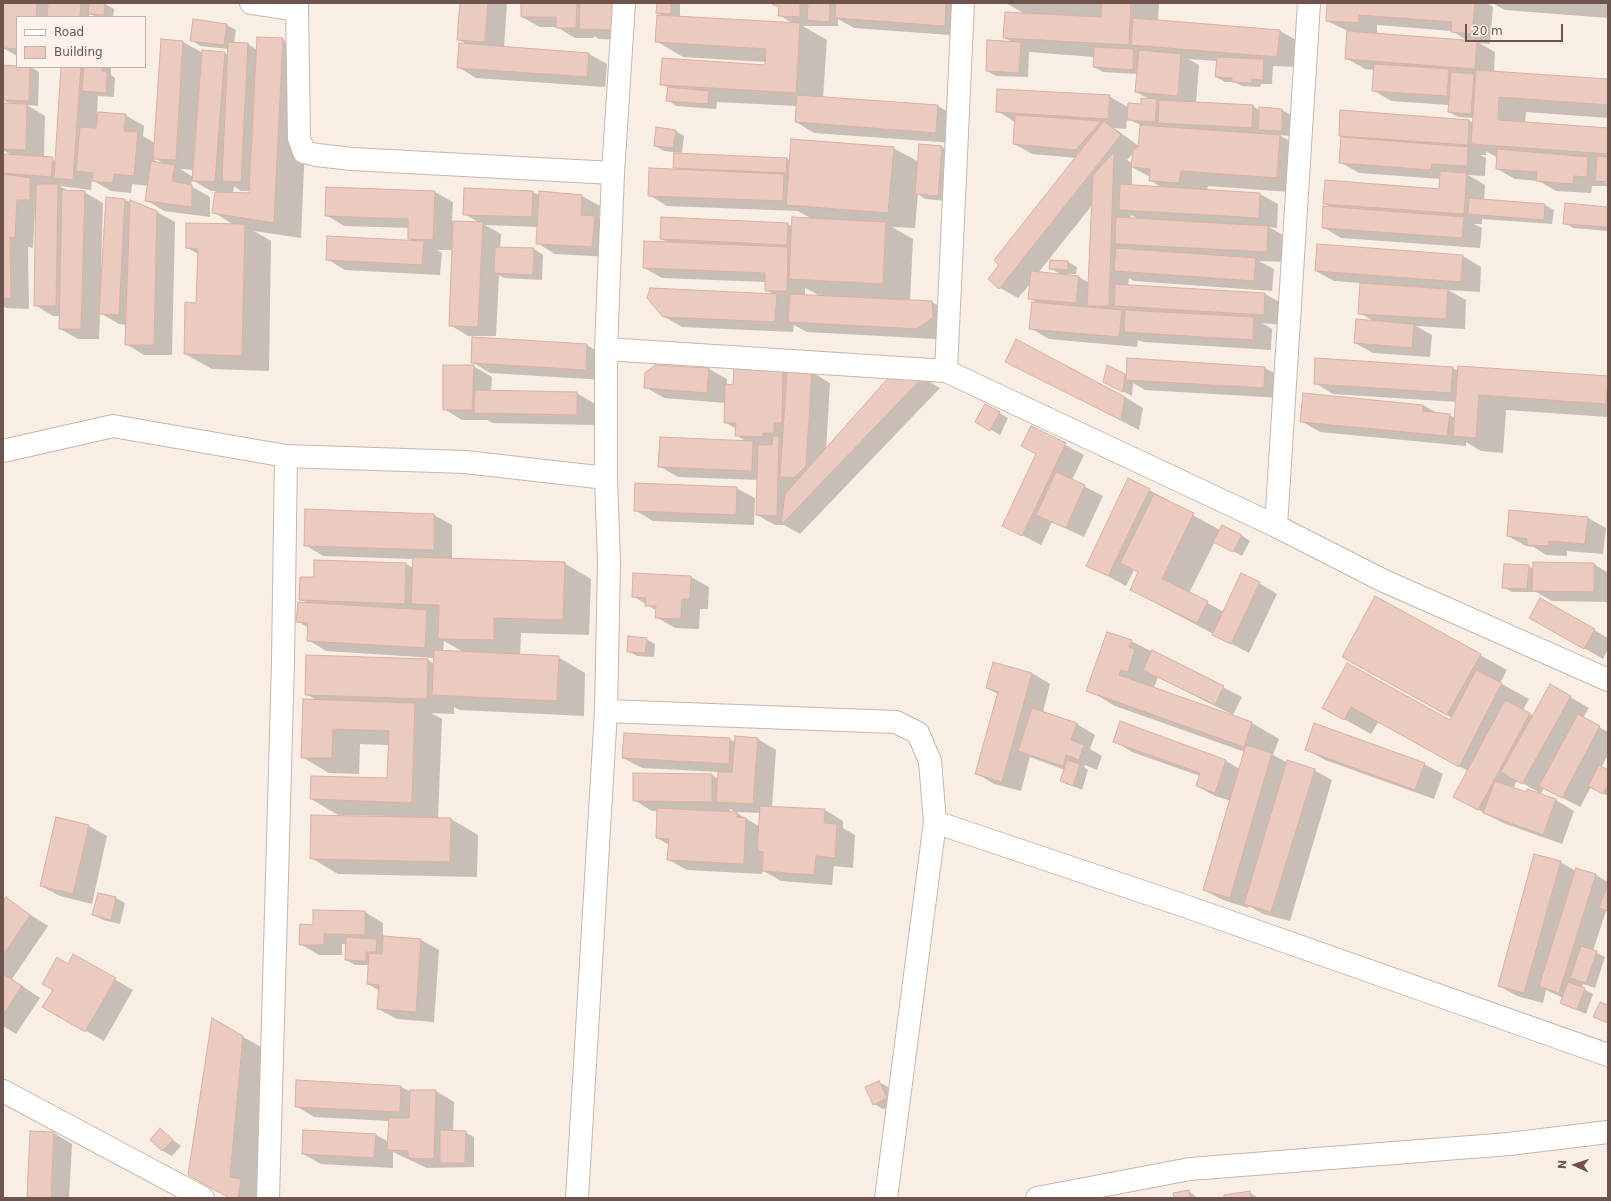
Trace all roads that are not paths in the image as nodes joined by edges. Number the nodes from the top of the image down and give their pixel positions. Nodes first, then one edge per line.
1 (250, 3) edge
2 (624, 3) edge
3 (963, 3) edge
4 (1309, 3) edge
5 (297, 6) edge
6 (613, 173) junction
7 (606, 349) junction
8 (946, 371) junction
9 (3, 451) edge
10 (286, 456) junction
11 (606, 478) junction
12 (1276, 526) junction
13 (1608, 680) edge
14 (606, 711) junction
15 (935, 822) junction
16 (1608, 1055) edge
17 (3, 1091) edge
18 (1608, 1132) edge
19 (203, 1198) edge
20 (268, 1198) edge
21 (577, 1198) edge
22 (886, 1198) edge
23 (1037, 1198) edge

1 - 5 street
2 - 6 street
3 - 8 street
4 - 12 street
5 - 6 street
6 - 7 street
7 - 8 street
7 - 11 street
8 - 12 street
9 - 10 street
10 - 11 street
10 - 20 street
11 - 14 street
12 - 13 street
14 - 15 street
14 - 21 street
15 - 16 street
15 - 22 street
17 - 19 street
18 - 23 street

